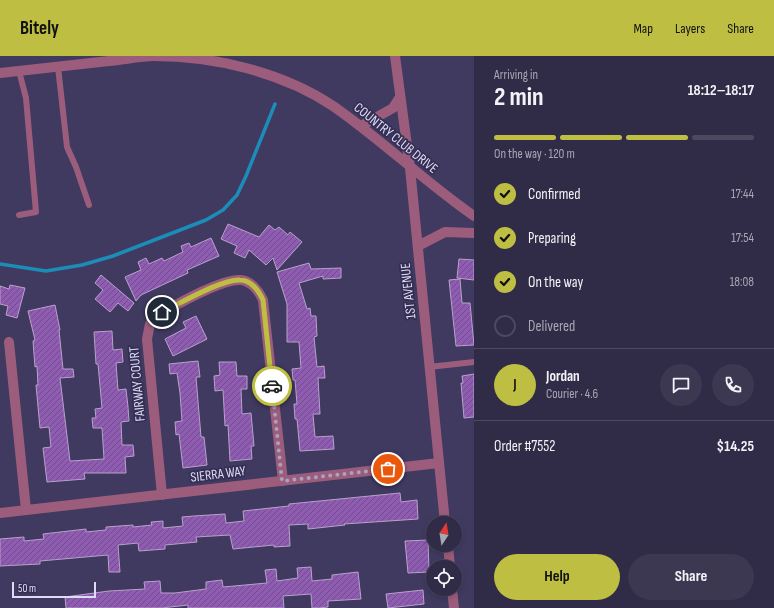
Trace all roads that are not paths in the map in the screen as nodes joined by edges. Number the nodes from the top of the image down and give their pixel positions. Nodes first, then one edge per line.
1 (395, 56) edge
2 (58, 67) junction
3 (19, 71) junction
4 (0, 73) edge
5 (400, 96) junction
6 (360, 126) junction
7 (410, 168) junction
8 (89, 206) dead end
9 (19, 215) dead end
10 (474, 216) edge
11 (474, 233) edge
12 (418, 246) junction
13 (9, 342) dead end
14 (474, 362) edge
15 (429, 367) junction
16 (439, 463) junction
17 (282, 481) junction
18 (162, 495) junction
19 (26, 510) junction
20 (0, 513) edge
21 (444, 516) edge
22 (453, 596) edge
23 (454, 608) edge

1 - 5 street, 1ST AVENUE
2 - 3 street, COUNTRY CLUB DRIVE
2 - 6 street, COUNTRY CLUB DRIVE
2 - 8 lane
3 - 4 street, COUNTRY CLUB DRIVE
3 - 9 lane
5 - 6 street
5 - 7 street, 1ST AVENUE
6 - 7 street, COUNTRY CLUB DRIVE
7 - 10 street, COUNTRY CLUB DRIVE
7 - 12 street, 1ST AVENUE
11 - 12 street
12 - 15 street, 1ST AVENUE
13 - 19 street
14 - 15 lane
15 - 16 street, 1ST AVENUE
16 - 17 street, SIERRA WAY
16 - 21 street, 1ST AVENUE
17 - 18 street, SIERRA WAY
17 - 18 street, FAIRWAY COURT
18 - 19 street, SIERRA WAY
19 - 20 street, SIERRA WAY
22 - 23 street

